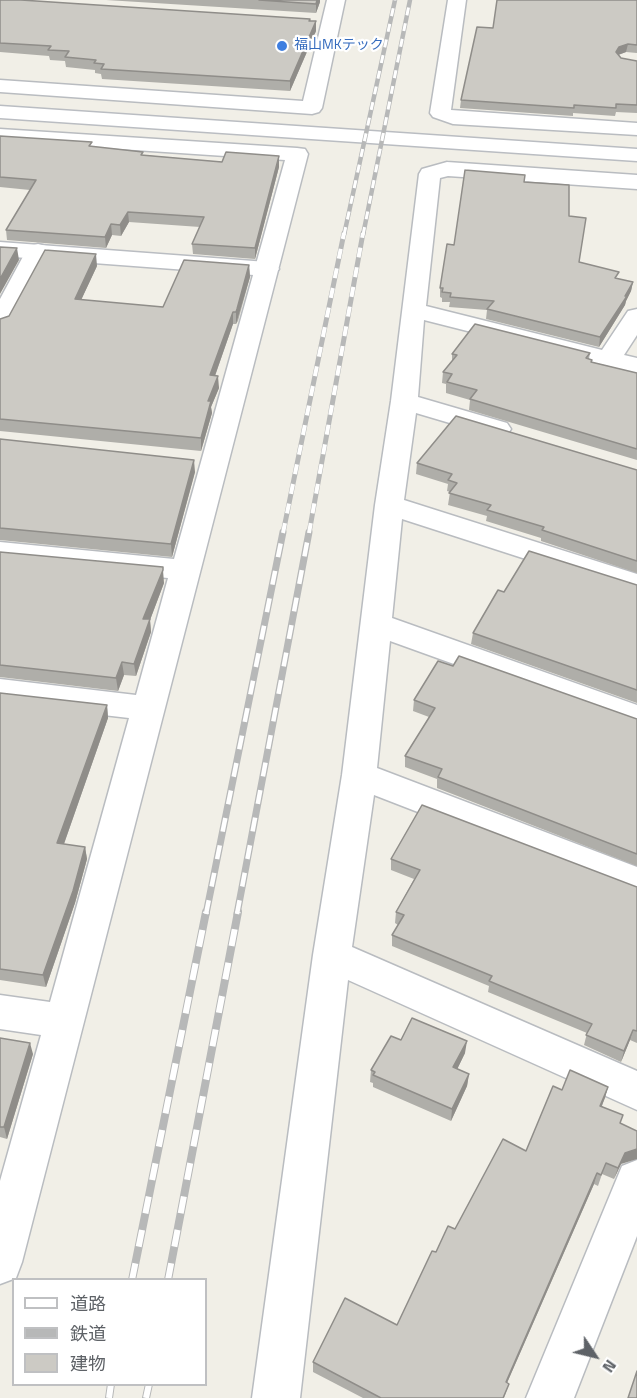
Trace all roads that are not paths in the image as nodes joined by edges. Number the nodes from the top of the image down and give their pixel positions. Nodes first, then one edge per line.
1 (336, 0) edge
2 (458, 0) edge
3 (0, 86) edge
4 (0, 112) edge
5 (637, 129) edge
6 (0, 135) edge
7 (637, 154) edge
8 (637, 182) edge
9 (0, 249) edge
10 (38, 251) junction
11 (267, 269) junction
12 (413, 310) junction
13 (637, 316) edge
14 (0, 322) edge
15 (609, 359) junction
16 (637, 366) edge
17 (404, 401) junction
18 (526, 437) edge
19 (388, 506) junction
20 (0, 552) edge
21 (187, 570) junction
22 (637, 585) edge
23 (376, 624) junction
24 (0, 691) edge
25 (148, 708) junction
26 (637, 718) edge
27 (359, 775) junction
28 (637, 882) edge
29 (332, 955) junction
30 (0, 1012) edge
31 (64, 1021) junction
32 (637, 1091) edge
33 (637, 1180) edge
34 (0, 1262) edge
35 (276, 1398) edge
36 (550, 1398) edge

1 - 3 street
2 - 5 street
4 - 7 street
6 - 11 street
8 - 12 street
9 - 10 street
10 - 11 street
10 - 14 street
11 - 21 street
12 - 15 street
12 - 17 street
13 - 15 street
15 - 16 street
17 - 18 street
17 - 19 street
19 - 22 street
19 - 23 street
20 - 21 street
21 - 25 street
23 - 26 street
23 - 27 street
24 - 25 street
25 - 31 street
27 - 28 street
27 - 29 street
29 - 32 street
29 - 35 street
30 - 31 street
31 - 34 street
33 - 36 street

